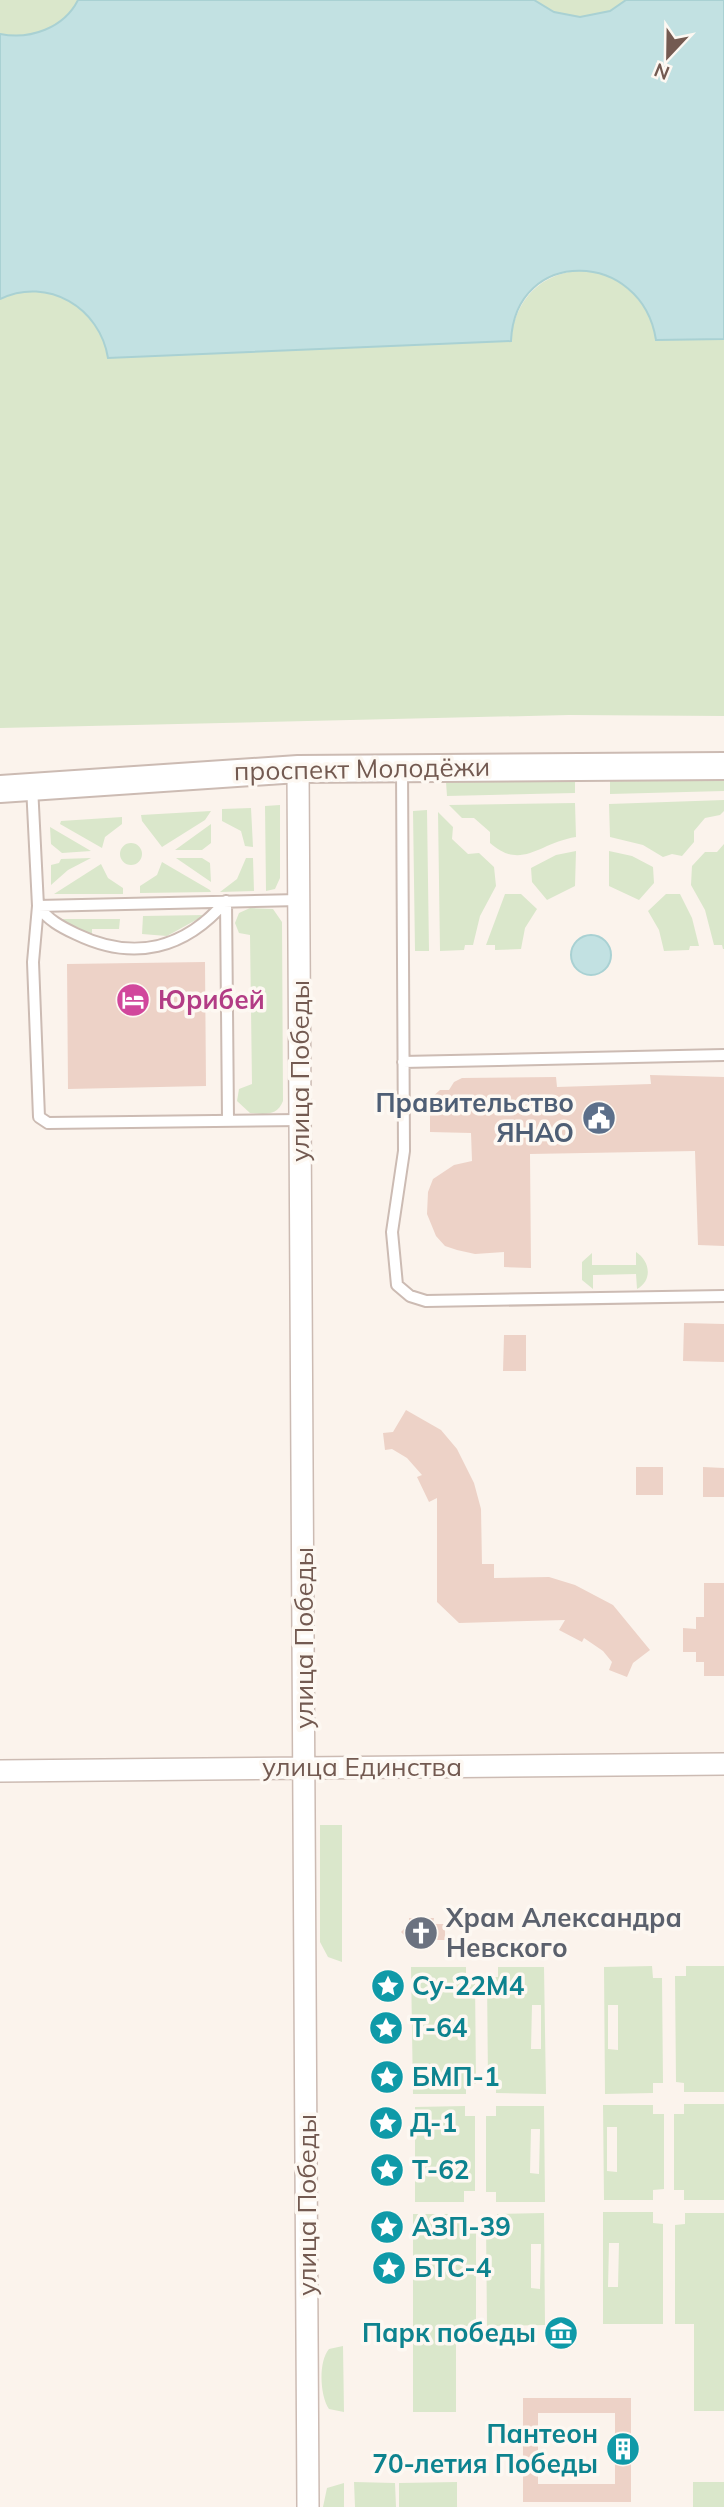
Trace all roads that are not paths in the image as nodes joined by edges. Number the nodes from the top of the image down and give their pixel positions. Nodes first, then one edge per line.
1 (724, 766) edge
2 (402, 768) junction
3 (299, 769) junction
4 (32, 786) junction
5 (0, 789) edge
6 (299, 900) junction
7 (226, 901) junction
8 (38, 906) junction
9 (724, 1055) edge
10 (403, 1062) junction
11 (228, 1119) junction
12 (300, 1120) junction
13 (724, 1296) edge
14 (724, 1764) edge
15 (305, 1767) junction
16 (0, 1771) edge
17 (308, 2507) edge

1 - 2 street, проспект Молодёжи
2 - 3 street, проспект Молодёжи
2 - 10 lane
3 - 4 street, проспект Молодёжи
3 - 6 street, улица Победы
4 - 5 street, проспект Молодёжи
4 - 8 lane
6 - 7 lane
6 - 12 street, улица Победы
7 - 8 lane
7 - 8 lane
7 - 11 lane
8 - 11 lane
9 - 10 lane
10 - 13 lane
11 - 12 lane
12 - 15 street, улица Победы
14 - 15 street, улица Единства
15 - 16 street, улица Единства
15 - 17 street, улица Победы

